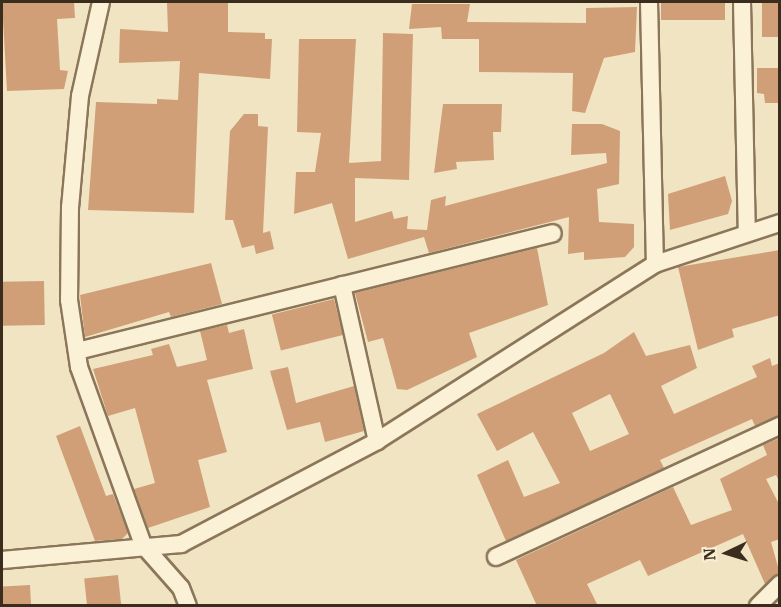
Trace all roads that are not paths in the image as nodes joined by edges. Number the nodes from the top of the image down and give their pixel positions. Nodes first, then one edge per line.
1 (100, 2) edge
2 (649, 2) edge
3 (742, 2) edge
4 (780, 223) edge
5 (747, 232) junction
6 (554, 233) dead end
7 (656, 264) junction
8 (342, 285) junction
9 (77, 351) junction
10 (780, 426) edge
11 (377, 441) junction
12 (143, 546) junction
13 (496, 557) dead end
14 (2, 560) edge
15 (780, 584) edge
16 (188, 606) edge
17 (758, 606) edge

1 - 9 street
2 - 7 street
3 - 5 street
4 - 5 street
5 - 7 street
6 - 8 street
7 - 11 street
8 - 9 street
8 - 11 street
9 - 12 street
10 - 13 street
11 - 12 street
12 - 14 street
12 - 16 street
15 - 17 street

